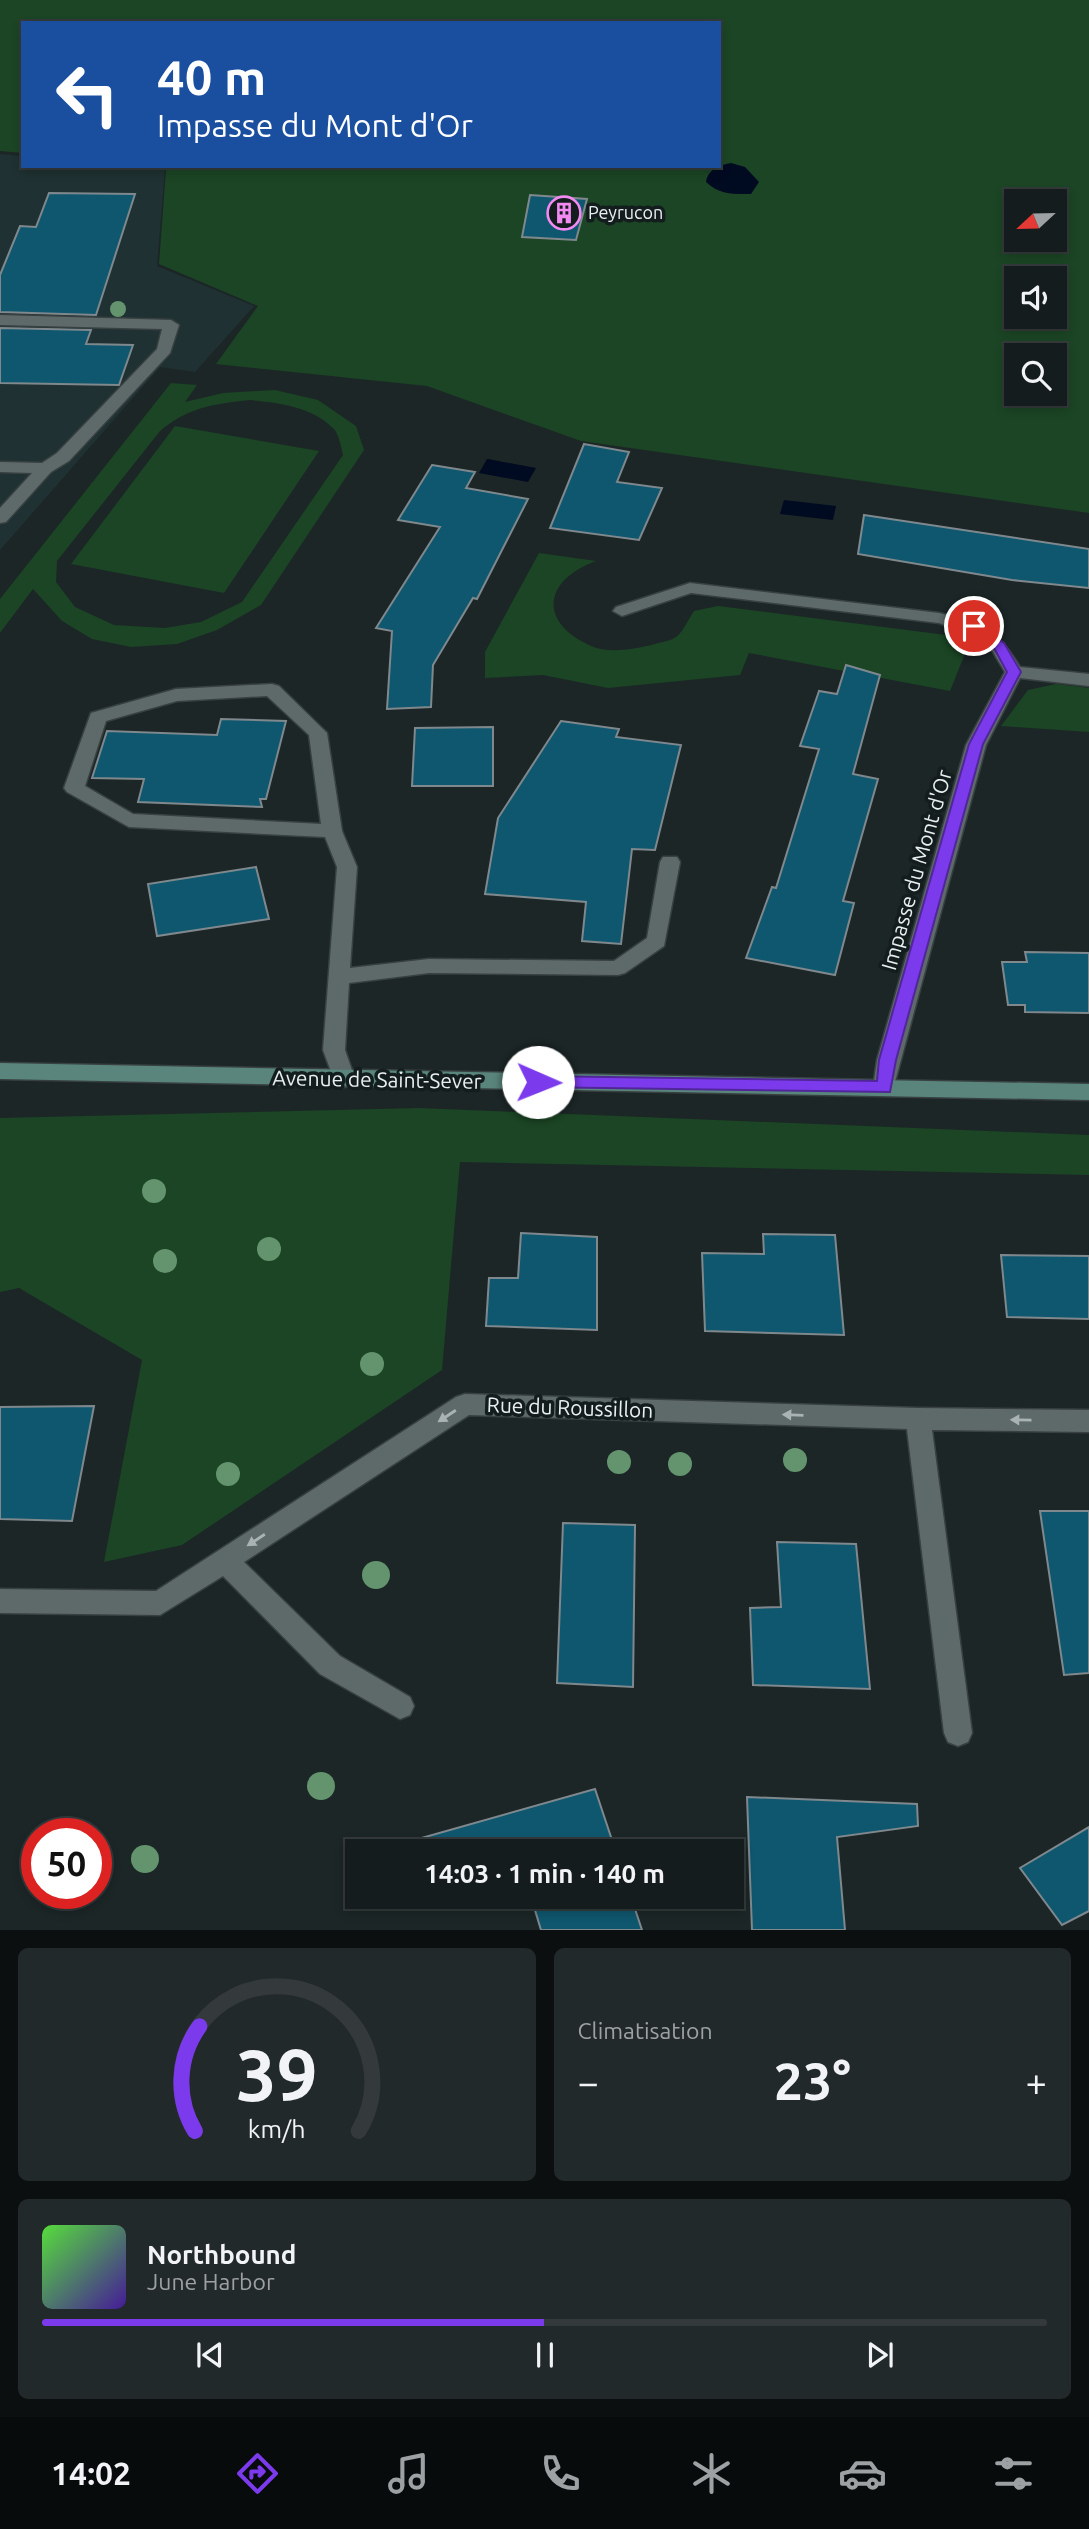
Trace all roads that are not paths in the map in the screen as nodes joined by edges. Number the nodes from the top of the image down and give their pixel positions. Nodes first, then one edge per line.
1 (0, 320) edge
2 (0, 467) edge
3 (45, 468) junction
4 (0, 518) edge
5 (622, 611) dead end
6 (1014, 672) junction
7 (1089, 680) edge
8 (332, 831) junction
9 (670, 862) dead end
10 (339, 977) junction
11 (0, 1071) edge
12 (344, 1079) junction
13 (884, 1087) junction
14 (1089, 1092) edge
15 (918, 1419) junction
16 (1089, 1421) edge
17 (225, 1561) junction
18 (0, 1601) edge
19 (400, 1706) dead end
20 (958, 1733) dead end

1 - 3 street
2 - 3 street
3 - 4 street
5 - 6 street
6 - 7 street
6 - 13 street, Impasse du Mont d'Or
8 - 8 street
8 - 10 street
9 - 10 street
10 - 12 street
11 - 12 main road, Avenue de Saint-Sever
12 - 13 main road, Avenue de Saint-Sever
13 - 14 main road, Avenue de Saint-Sever
16 -> 15 street, Rue du Roussillon
15 -> 17 street, Rue du Roussillon
15 - 20 street
17 - 18 street, Rue du Roussillon
17 - 19 street

